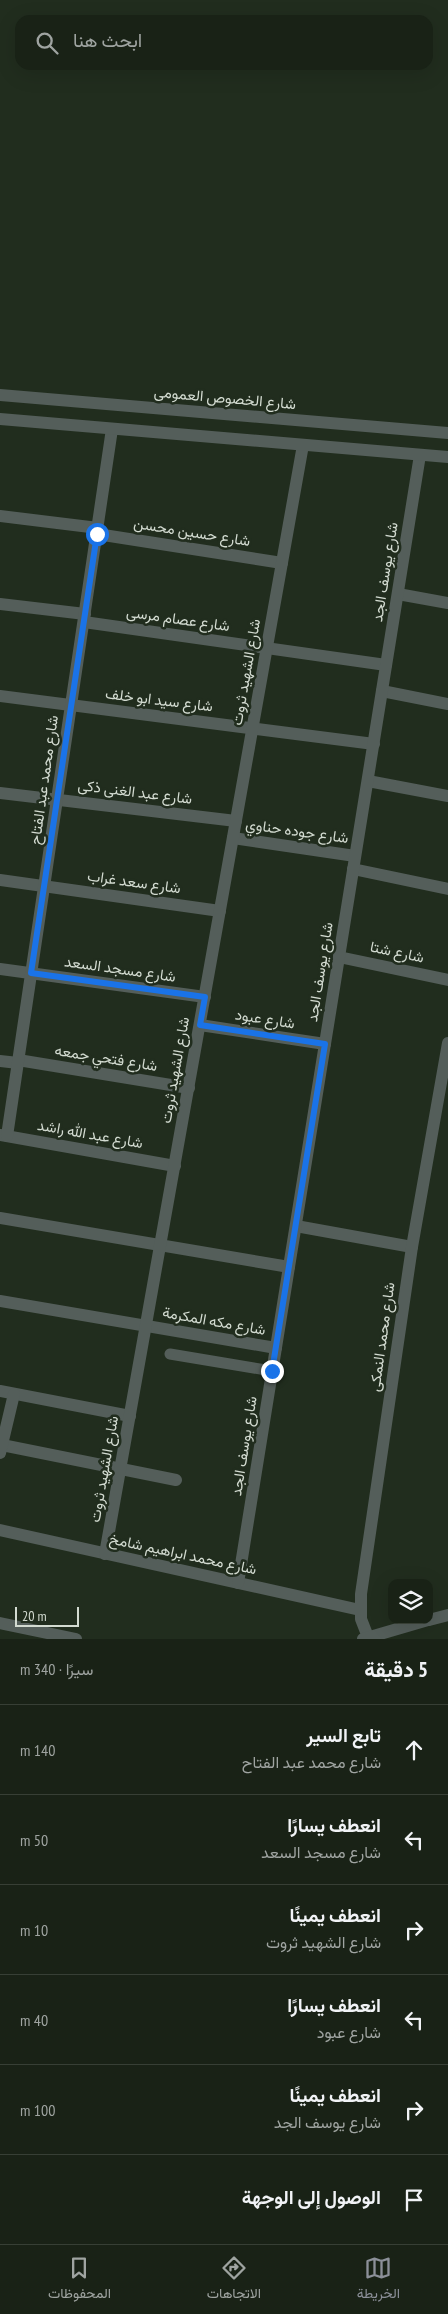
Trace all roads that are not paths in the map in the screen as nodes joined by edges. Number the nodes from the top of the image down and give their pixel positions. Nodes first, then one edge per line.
1 (0, 395) edge
2 (0, 420) edge
3 (112, 429) junction
4 (448, 432) edge
5 (303, 445) junction
6 (420, 455) junction
7 (448, 456) edge
8 (0, 516) edge
9 (97, 531) junction
10 (282, 562) junction
11 (398, 594) junction
12 (448, 603) edge
13 (0, 604) edge
14 (84, 618) junction
15 (267, 648) junction
16 (386, 665) junction
17 (382, 691) junction
18 (0, 696) edge
19 (448, 704) edge
20 (71, 705) junction
21 (253, 728) junction
22 (374, 744) junction
23 (368, 781) junction
24 (0, 793) edge
25 (448, 796) edge
26 (57, 799) junction
27 (236, 822) junction
28 (233, 838) junction
29 (356, 856) junction
30 (353, 870) junction
31 (0, 880) edge
32 (44, 886) junction
33 (448, 889) edge
34 (220, 911) junction
35 (339, 957) junction
36 (0, 969) edge
37 (31, 973) junction
38 (448, 980) edge
39 (205, 997) junction
40 (200, 1025) junction
41 (448, 1043) edge
42 (325, 1044) junction
43 (0, 1061) edge
44 (18, 1062) junction
45 (189, 1088) junction
46 (443, 1096) edge
47 (3, 1136) edge
48 (175, 1166) junction
49 (0, 1218) edge
50 (296, 1226) junction
51 (160, 1245) junction
52 (412, 1247) junction
53 (289, 1267) junction
54 (0, 1301) edge
55 (146, 1326) junction
56 (276, 1348) junction
57 (170, 1354) dead end
58 (272, 1371) junction
59 (0, 1391) edge
60 (14, 1394) junction
61 (130, 1416) junction
62 (1, 1449) edge
63 (120, 1469) junction
64 (176, 1480) dead end
65 (0, 1530) edge
66 (105, 1554) junction
67 (238, 1583) junction
68 (360, 1610) junction
69 (448, 1615) edge
70 (433, 1619) edge
71 (0, 1623) edge
72 (414, 1624) edge
73 (365, 1638) edge
74 (76, 1639) edge

1 - 4 street, شارع الخصوص العمومى
2 - 3 street
3 - 5 street
3 - 9 street, شارع محمد عبد الفتاح
5 - 6 street
5 - 10 street, شارع الشهيد ثروت
6 - 7 street
6 - 11 street, شارع يوسف الجد
8 - 9 street, شارع حسين محسن
9 - 10 street, شارع حسين محسن
9 - 14 street, شارع محمد عبد الفتاح
10 - 15 street, شارع الشهيد ثروت
11 - 12 street
11 - 16 street, شارع يوسف الجد
13 - 14 street, شارع عصام مرسى
14 - 15 street, شارع عصام مرسى
14 - 20 street, شارع محمد عبد الفتاح
15 - 16 street, شارع عصام مرسى
15 - 21 street, شارع الشهيد ثروت
16 - 17 street, شارع يوسف الجد
17 - 19 street
17 - 22 street, شارع يوسف الجد
18 - 20 street, شارع سيد ابو خلف
20 - 21 street, شارع سيد ابو خلف
20 - 26 street, شارع محمد عبد الفتاح
21 - 22 street, شارع سيد ابو خلف
21 - 27 street, شارع الشهيد ثروت
22 - 23 street, شارع يوسف الجد
23 - 25 street
23 - 29 street, شارع يوسف الجد
24 - 26 street, شارع عبد الغنى ذكى
26 - 27 street, شارع عبد الغنى ذكى
26 - 32 street, شارع محمد عبد الفتاح
27 - 28 street, شارع الشهيد ثروت
28 - 29 street, شارع جوده حناوي
28 - 34 street, شارع الشهيد ثروت
29 - 30 street, شارع يوسف الجد
30 - 33 street
30 - 35 street, شارع يوسف الجد
31 - 32 street, شارع سعد غراب
32 - 34 street, شارع سعد غراب
32 - 37 street, شارع محمد عبد الفتاح
34 - 39 street, شارع الشهيد ثروت
35 - 38 street, شارع شتا
35 - 42 street, شارع يوسف الجد
36 - 37 street, شارع مسجد السعد
37 - 39 street, شارع مسجد السعد
37 - 44 street, شارع محمد عبد الفتاح
39 - 40 street, شارع الشهيد ثروت
40 - 42 street, شارع عبود
40 - 45 street, شارع الشهيد ثروت
41 - 46 street, شارع محمد النمكى
42 - 50 street, شارع يوسف الجد
43 - 44 street, شارع فتحي جمعه
44 - 45 street, شارع فتحي جمعه
44 - 47 street, شارع محمد عبد الفتاح
45 - 48 street, شارع الشهيد ثروت
46 - 52 street, شارع محمد النمكى
47 - 48 street, شارع عبد الله راشد
48 - 51 street, شارع الشهيد ثروت
49 - 51 street
50 - 52 street
50 - 53 street, شارع يوسف الجد
51 - 53 street
51 - 55 street, شارع الشهيد ثروت
52 - 68 street, شارع محمد النمكى
53 - 56 street, شارع يوسف الجد
54 - 55 street, شارع مكه المكرمة
55 - 56 street, شارع مكه المكرمة
55 - 61 street, شارع الشهيد ثروت
56 - 58 street, شارع يوسف الجد
57 - 58 lane
58 - 67 street, شارع يوسف الجد
59 - 60 street
60 - 61 street
60 - 62 street
61 - 63 street, شارع الشهيد ثروت
62 - 63 street
63 - 64 street
63 - 66 street, شارع الشهيد ثروت
65 - 66 street, شارع محمد ابراهيم شامخ
66 - 67 street, شارع محمد ابراهيم شامخ
67 - 68 street, شارع محمد ابراهيم شامخ
68 - 73 street, شارع محمد النمكى
69 - 70 street
71 - 74 street
72 - 73 street

